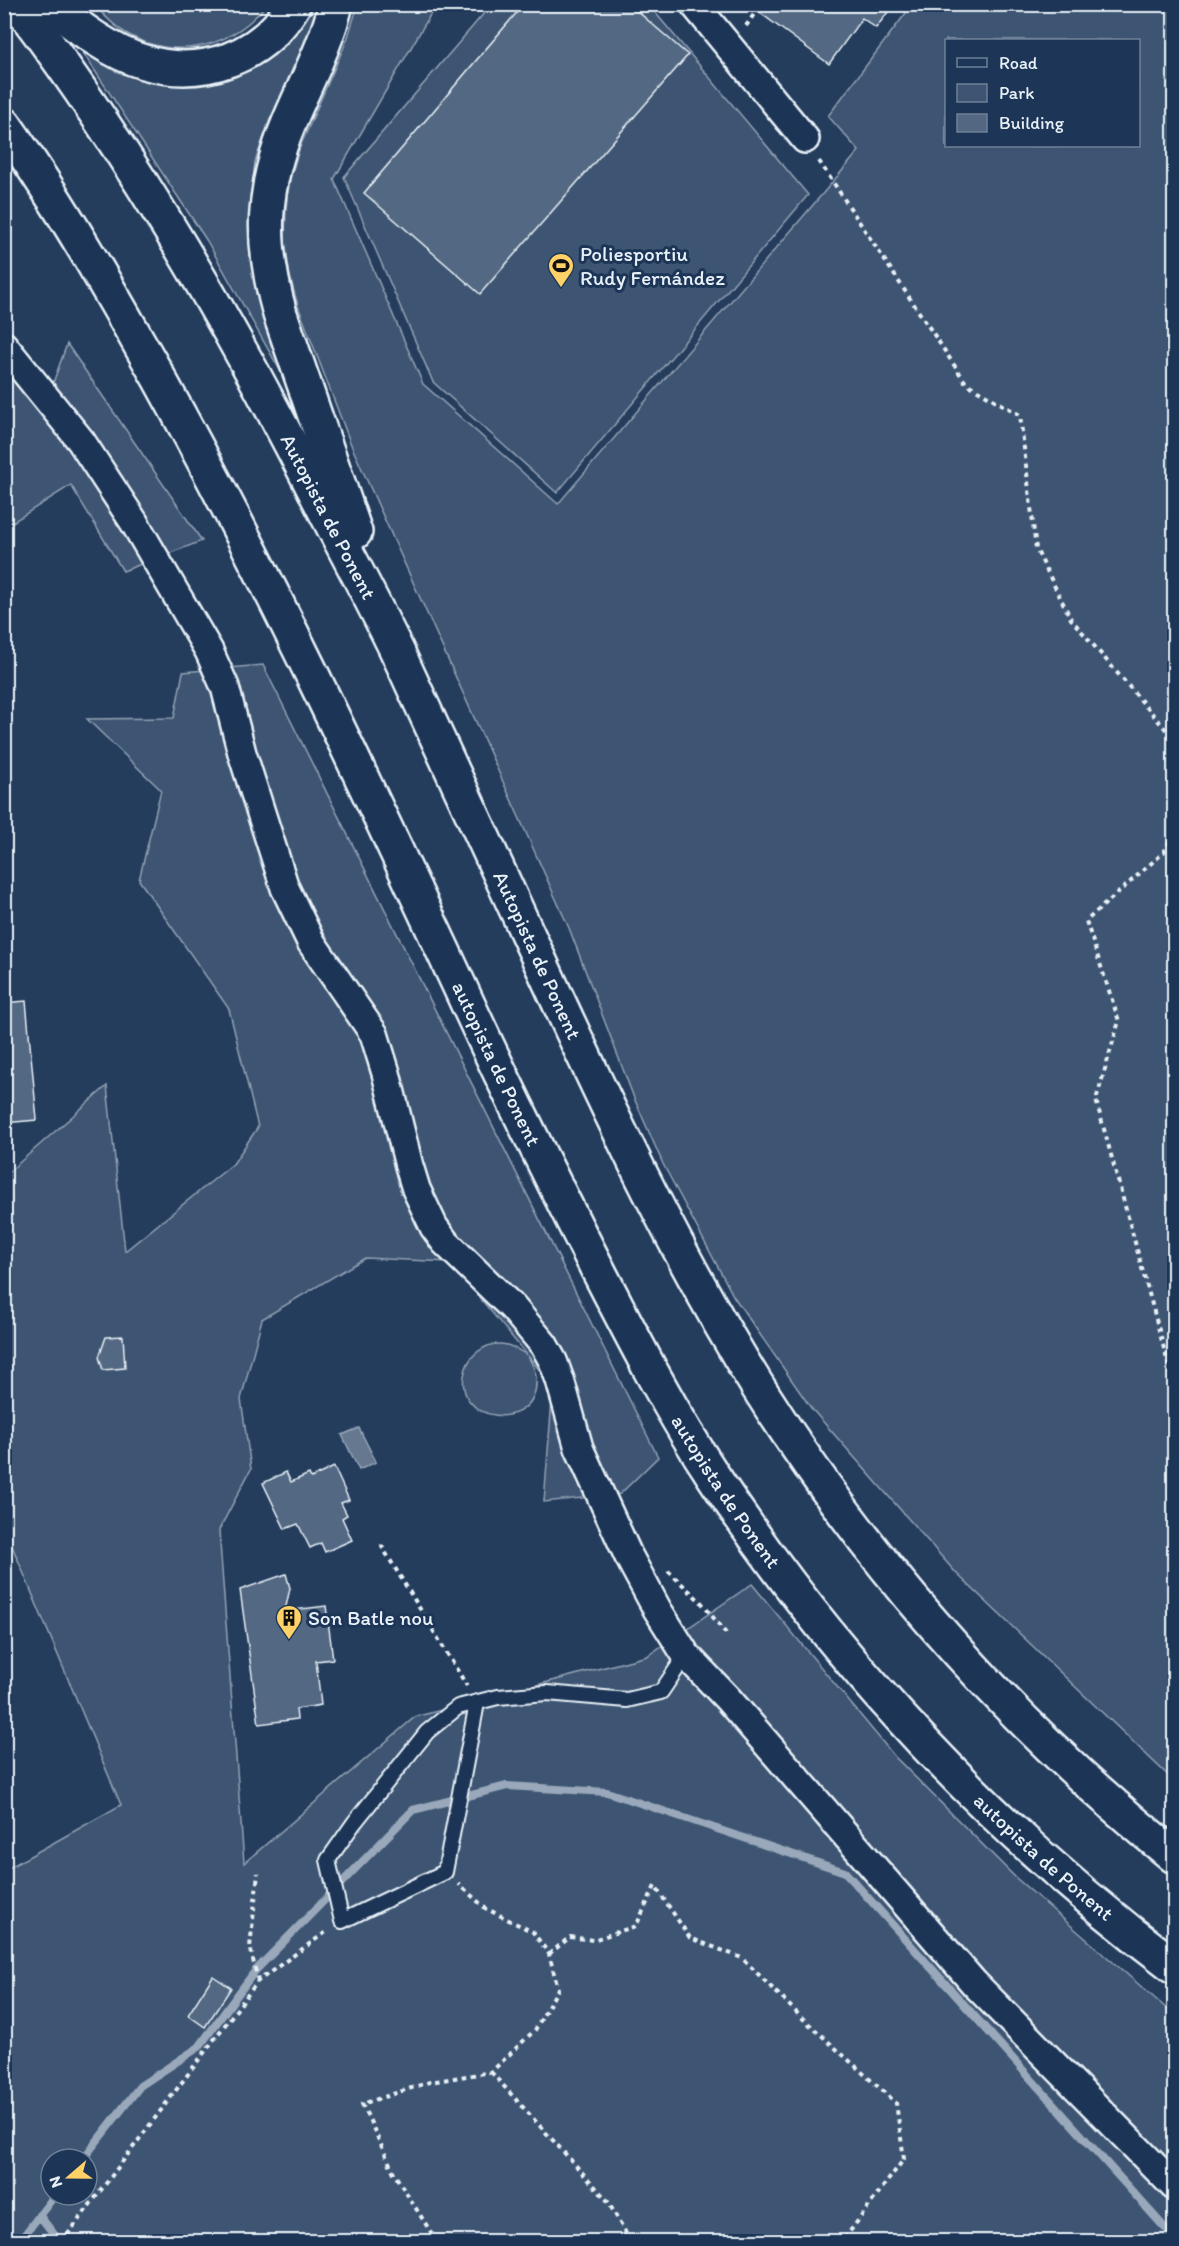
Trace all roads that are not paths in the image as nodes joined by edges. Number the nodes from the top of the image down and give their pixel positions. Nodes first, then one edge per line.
1 (18, 4) edge
2 (51, 4) edge
3 (294, 4) edge
4 (336, 4) edge
5 (694, 4) edge
6 (4, 124) edge
7 (805, 139) road end
8 (4, 346) edge
9 (394, 644) junction
10 (585, 1058) joint
11 (686, 1655) junction
12 (477, 1702) junction
13 (1174, 1856) edge
14 (1174, 1966) edge
15 (1174, 2186) edge

1 - 9 highway, Autopista de Ponent
2 - 3 highway
4 - 9 highway
5 - 7 street
6 - 14 highway, autopista de Ponent
8 - 11 street
9 - 10 highway, Autopista de Ponent
10 - 13 highway, autopista de Ponent
11 - 12 lane
11 - 15 street
12 - 12 lane

